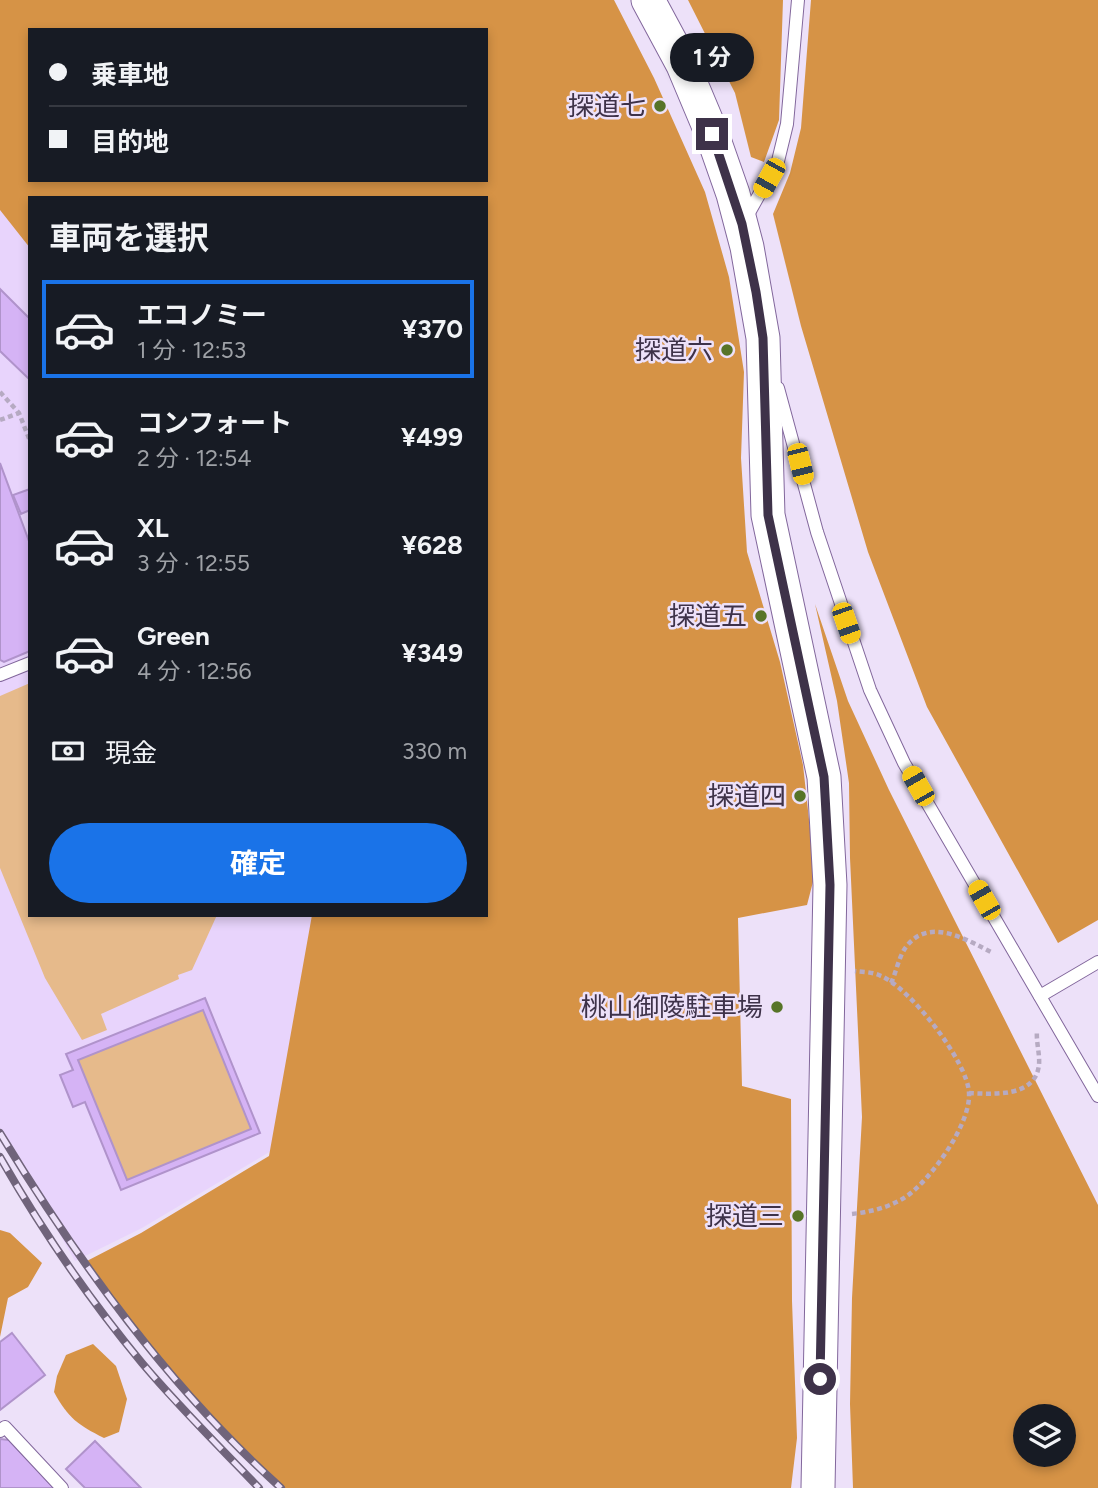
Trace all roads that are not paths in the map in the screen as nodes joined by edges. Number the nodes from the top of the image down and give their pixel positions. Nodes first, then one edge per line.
1 (648, 0) edge
2 (798, 0) edge
3 (742, 224) junction
4 (763, 338) junction
5 (28, 664) edge
6 (0, 674) edge
7 (1098, 962) edge
8 (1040, 996) junction
9 (1098, 1096) edge
10 (0, 1431) edge
11 (62, 1488) edge
12 (818, 1488) edge

1 - 3 street
2 - 3 lane
3 - 4 street
4 - 8 lane
4 - 12 street
5 - 6 lane
7 - 8 lane
8 - 9 lane
10 - 11 lane

